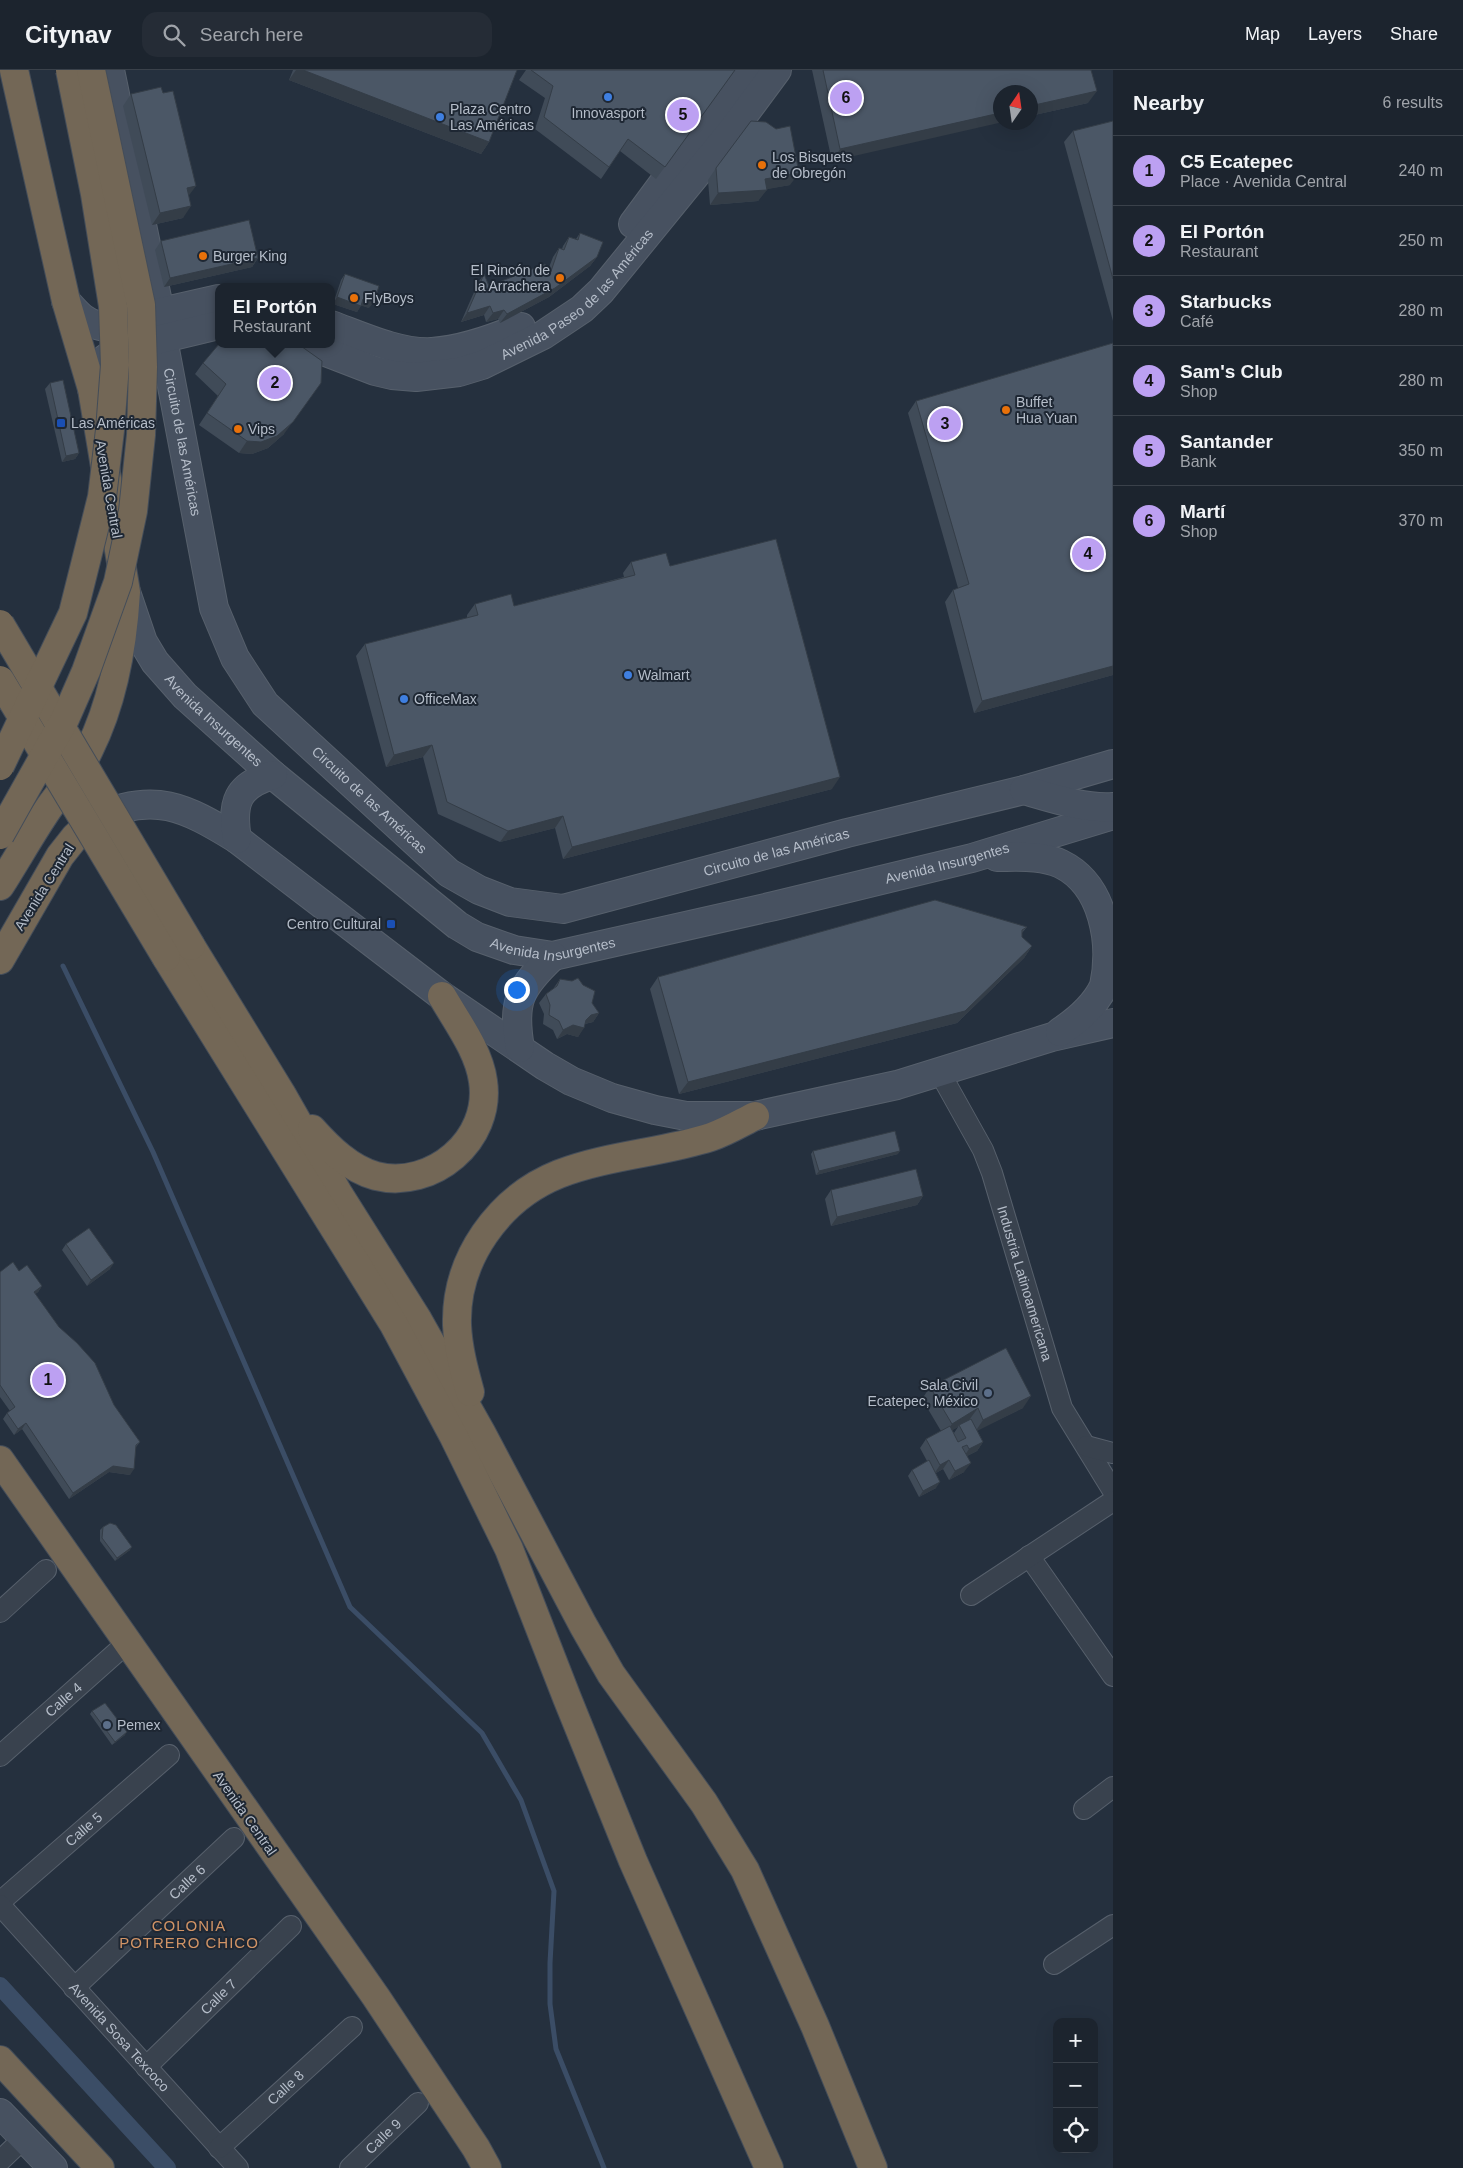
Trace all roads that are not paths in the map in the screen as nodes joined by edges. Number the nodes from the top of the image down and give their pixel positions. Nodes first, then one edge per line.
1 (14, 70) edge
2 (70, 70) edge
3 (91, 70) edge
4 (110, 70) edge
5 (777, 70) edge
6 (745, 87) edge
7 (66, 300) junction
8 (215, 300) edge
9 (160, 312) junction
10 (215, 326) edge
11 (335, 326) edge
12 (163, 339) junction
13 (315, 348) edge
14 (92, 389) junction
15 (126, 592) junction
16 (0, 624) edge
17 (0, 680) edge
18 (1113, 764) edge
19 (0, 766) edge
20 (273, 775) junction
21 (69, 783) junction
22 (1024, 790) junction
23 (1113, 807) edge
24 (1113, 816) edge
25 (95, 818) junction
26 (66, 821) junction
27 (0, 834) edge
28 (237, 839) junction
29 (972, 858) junction
30 (0, 886) edge
31 (0, 930) edge
32 (552, 956) junction
33 (0, 960) edge
34 (442, 996) junction
35 (1113, 1023) edge
36 (1052, 1037) junction
37 (520, 1048) junction
38 (940, 1073) junction
39 (281, 1093) junction
40 (756, 1116) junction
41 (482, 1432) junction
42 (1086, 1446) junction
43 (1113, 1452) edge
44 (0, 1460) edge
45 (1113, 1491) edge
46 (1113, 1500) edge
47 (1029, 1556) junction
48 (46, 1570) dead end
49 (971, 1595) dead end
50 (0, 1612) edge
51 (127, 1642) junction
52 (1113, 1676) edge
53 (169, 1755) dead end
54 (0, 1756) edge
55 (1113, 1787) edge
56 (1084, 1808) dead end
57 (234, 1838) dead end
58 (0, 1904) edge
59 (1113, 1925) edge
60 (291, 1926) dead end
61 (1054, 1964) dead end
62 (74, 1988) junction
63 (352, 2027) dead end
64 (0, 2060) edge
65 (146, 2066) junction
66 (418, 2103) dead end
67 (0, 2113) edge
68 (24, 2138) junction
69 (219, 2148) junction
70 (0, 2161) edge
71 (53, 2168) edge
72 (100, 2168) edge
73 (238, 2168) edge
74 (350, 2168) edge
75 (488, 2168) edge
76 (769, 2168) edge
77 (872, 2168) edge

1 - 7 highway, Avenida Central
2 - 19 highway, bridge
3 - 27 highway, bridge
4 - 9 main road, Circuito de las Américas
5 - 6 main road, Avenida Paseo de las Américas
6 - 11 main road, Avenida Paseo de las Américas
6 - 13 main road, Avenida Paseo de las Américas
7 - 9 main road
7 - 14 highway, Avenida Central
8 - 9 main road
9 - 12 main road, Circuito de las Américas
10 - 12 main road
12 - 14 main road
12 - 22 main road, Circuito de las Américas
14 - 15 highway, Avenida Central
15 - 20 main road, Avenida Insurgentes
15 - 21 highway, Avenida Central
16 - 39 highway, bridge
17 - 76 highway, bridge
18 - 22 main road, Circuito de las Américas
20 - 28 main road
20 - 32 main road, Avenida Insurgentes
21 - 26 highway
21 - 30 highway, Avenida Central
22 - 23 main road
24 - 29 main road, Avenida Insurgentes
25 - 26 highway
25 - 28 main road
25 - 33 highway, Avenida Central
26 - 31 highway
28 - 34 main road
29 - 32 main road, Avenida Insurgentes
29 - 36 main road
32 - 37 main road
34 - 37 main road
34 - 39 highway
35 - 36 main road
36 - 38 main road
37 - 40 main road
38 - 40 main road
38 - 42 street, Industria Latinoamericana
39 - 41 highway
40 - 41 highway
41 - 77 highway
42 - 43 street
42 - 45 street, Industria Latinoamericana
44 - 51 highway, Avenida Central
46 - 47 street
47 - 49 street
47 - 52 street
48 - 50 street
51 - 54 street, Calle 4
51 - 75 highway, Avenida Central
53 - 58 street, Calle 5
55 - 56 street
57 - 62 street, Calle 6
58 - 62 street, Avenida Sosa Texcoco
59 - 61 street
60 - 65 street, Calle 7
62 - 65 street, Avenida Sosa Texcoco
63 - 69 street, Calle 8
64 - 72 highway
65 - 69 street, Avenida Sosa Texcoco
66 - 74 street, Calle 9
67 - 68 main road
68 - 70 street
68 - 71 main road
69 - 73 street, Avenida Sosa Texcoco

